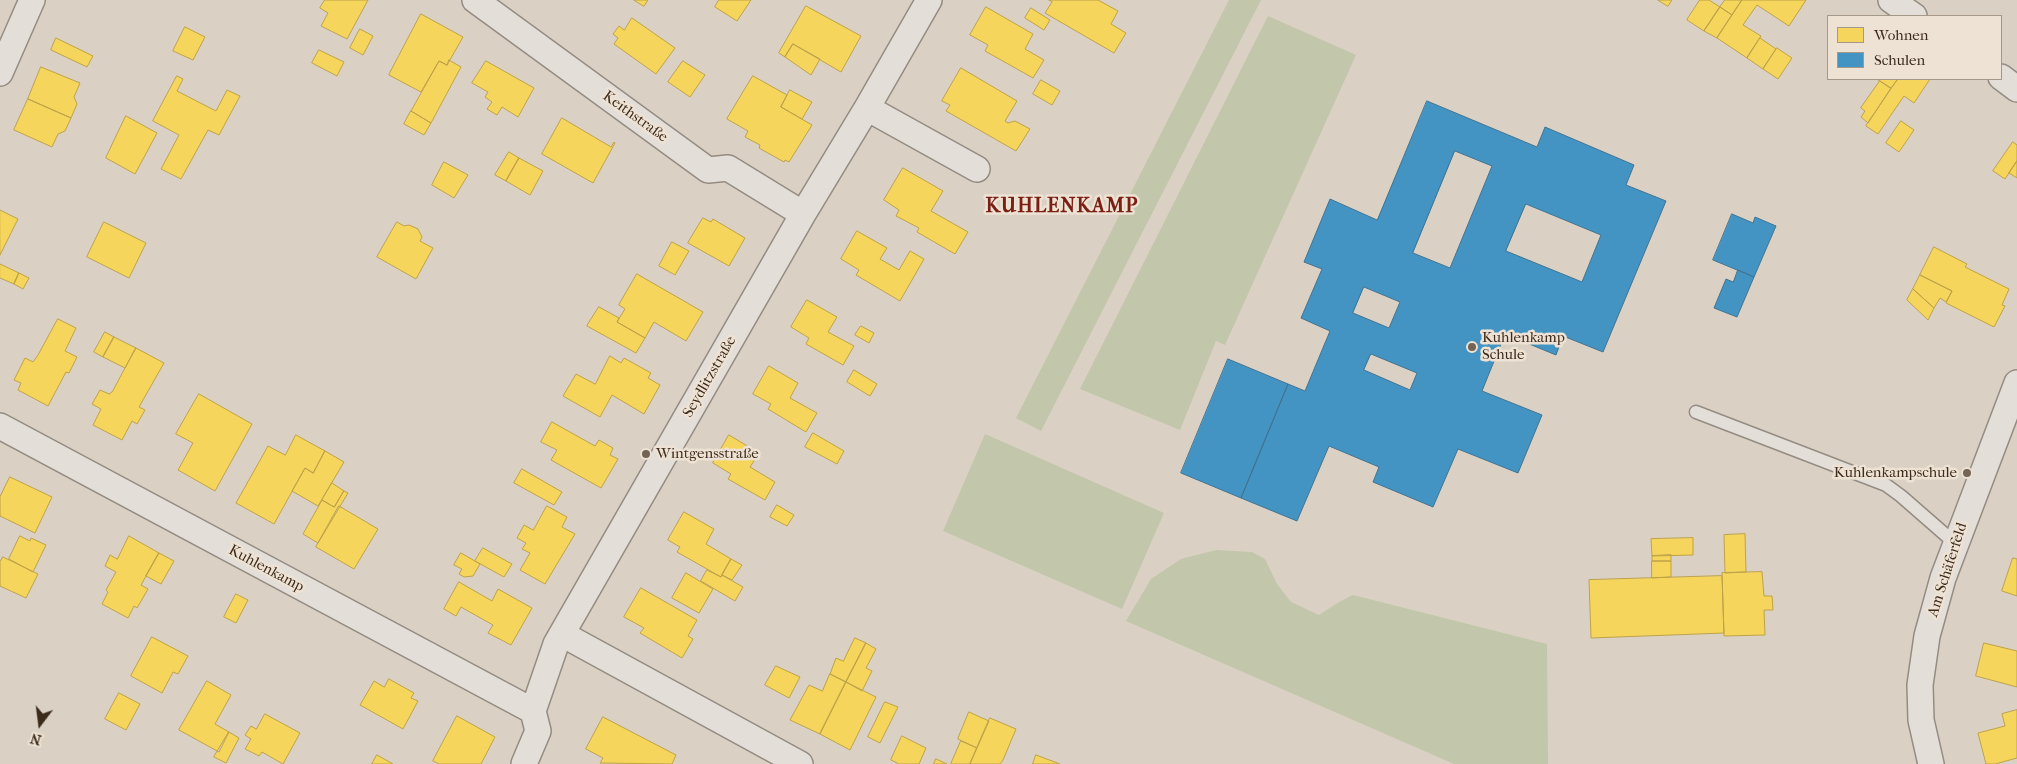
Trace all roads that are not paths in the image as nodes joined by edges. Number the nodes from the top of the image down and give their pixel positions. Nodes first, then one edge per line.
1 (32, 0) edge
2 (475, 0) edge
3 (929, 0) edge
4 (1891, 0) edge
5 (1913, 15) edge
6 (0, 73) edge
7 (2002, 78) edge
8 (2017, 89) edge
9 (868, 108) junction
10 (977, 169) dead end
11 (803, 214) junction
12 (2017, 383) edge
13 (1696, 412) dead end
14 (0, 426) edge
15 (1956, 544) junction
16 (562, 634) junction
17 (533, 711) junction
18 (524, 764) edge
19 (800, 764) edge
20 (1931, 764) edge

1 - 6 street
2 - 11 street, Keithstraße
3 - 9 street, Seydlitzstraße
4 - 5 street
7 - 8 street
9 - 10 street
9 - 11 street, Seydlitzstraße
11 - 16 street, Seydlitzstraße
12 - 15 street, Am Schäferfeld
13 - 15 lane
14 - 17 street, Kuhlenkamp
15 - 20 street, Am Schäferfeld
16 - 17 street, Seydlitzstraße
16 - 19 street
17 - 18 street, Seydlitzstraße

